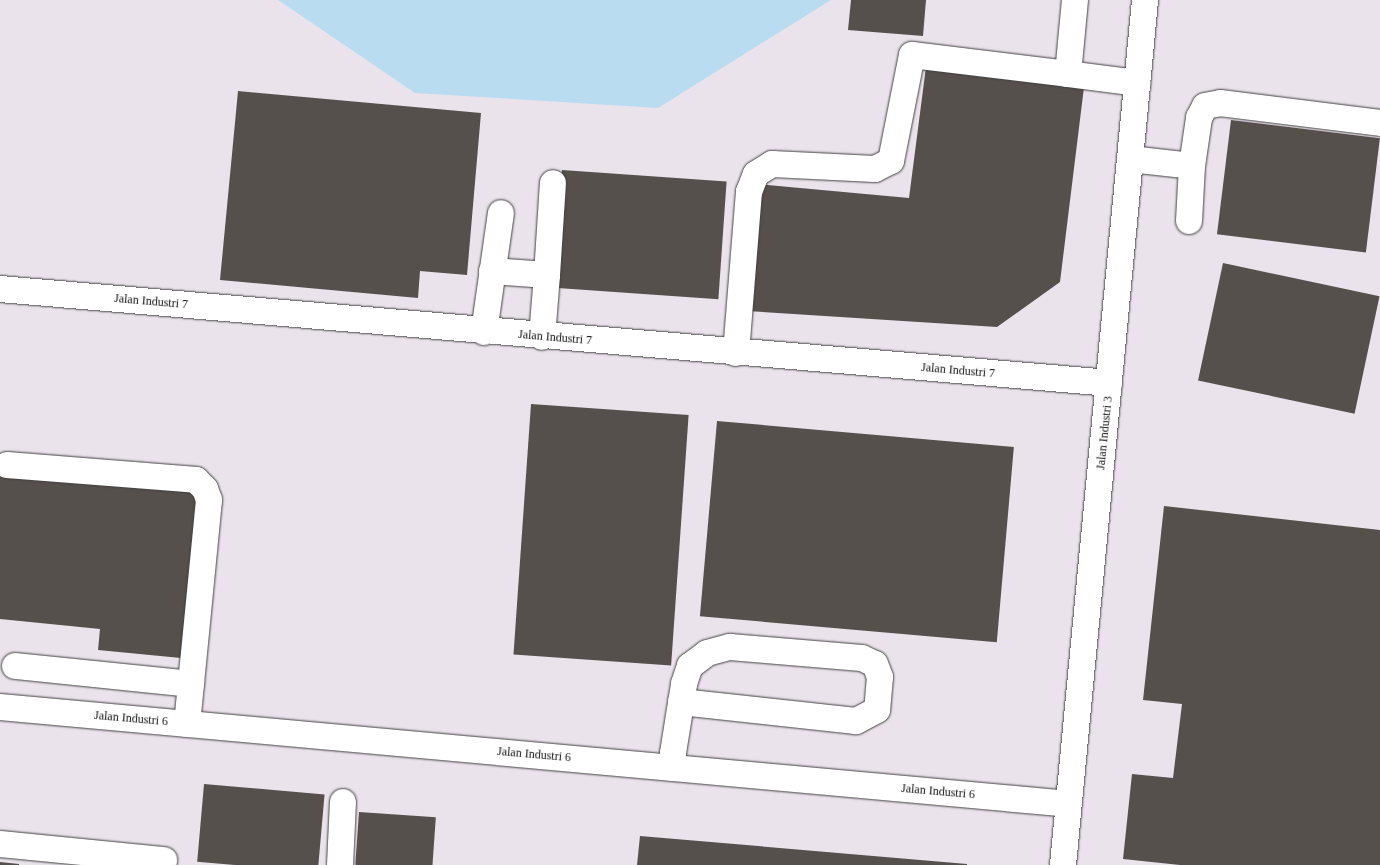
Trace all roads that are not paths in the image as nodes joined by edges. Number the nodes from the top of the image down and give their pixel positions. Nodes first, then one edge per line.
1 (1075, 0) edge
2 (1145, 0) edge
3 (1068, 74) junction
4 (1137, 83) junction
5 (1380, 123) edge
6 (1130, 159) junction
7 (1192, 166) junction
8 (554, 183) dead end
9 (500, 212) dead end
10 (1189, 220) dead end
11 (492, 271) junction
12 (546, 275) junction
13 (0, 289) edge
14 (484, 332) junction
15 (542, 337) junction
16 (736, 353) junction
17 (1110, 383) junction
18 (7, 465) dead end
19 (15, 666) dead end
20 (191, 684) junction
21 (682, 702) junction
22 (0, 707) edge
23 (187, 724) junction
24 (672, 768) junction
25 (343, 802) dead end
26 (1069, 804) junction
27 (0, 844) edge
28 (164, 860) dead end
29 (340, 865) edge
30 (1063, 865) edge

1 - 3 street
2 - 4 street, Jalan Industri 3
3 - 4 street
3 - 16 street
4 - 6 street, Jalan Industri 3
5 - 7 street
6 - 7 street
6 - 17 street, Jalan Industri 3
7 - 10 street
8 - 12 street
9 - 11 street
11 - 12 street
11 - 14 street
12 - 15 street
13 - 14 street, Jalan Industri 7
14 - 15 street, Jalan Industri 7
15 - 16 street, Jalan Industri 7
16 - 17 street, Jalan Industri 7
17 - 26 street, Jalan Industri 3
18 - 20 street
19 - 20 street
20 - 23 street
21 - 21 street
21 - 24 street
22 - 23 street, Jalan Industri 6
23 - 24 street, Jalan Industri 6
24 - 26 street, Jalan Industri 6
25 - 29 street
26 - 30 street, Jalan Industri 3
27 - 28 street

